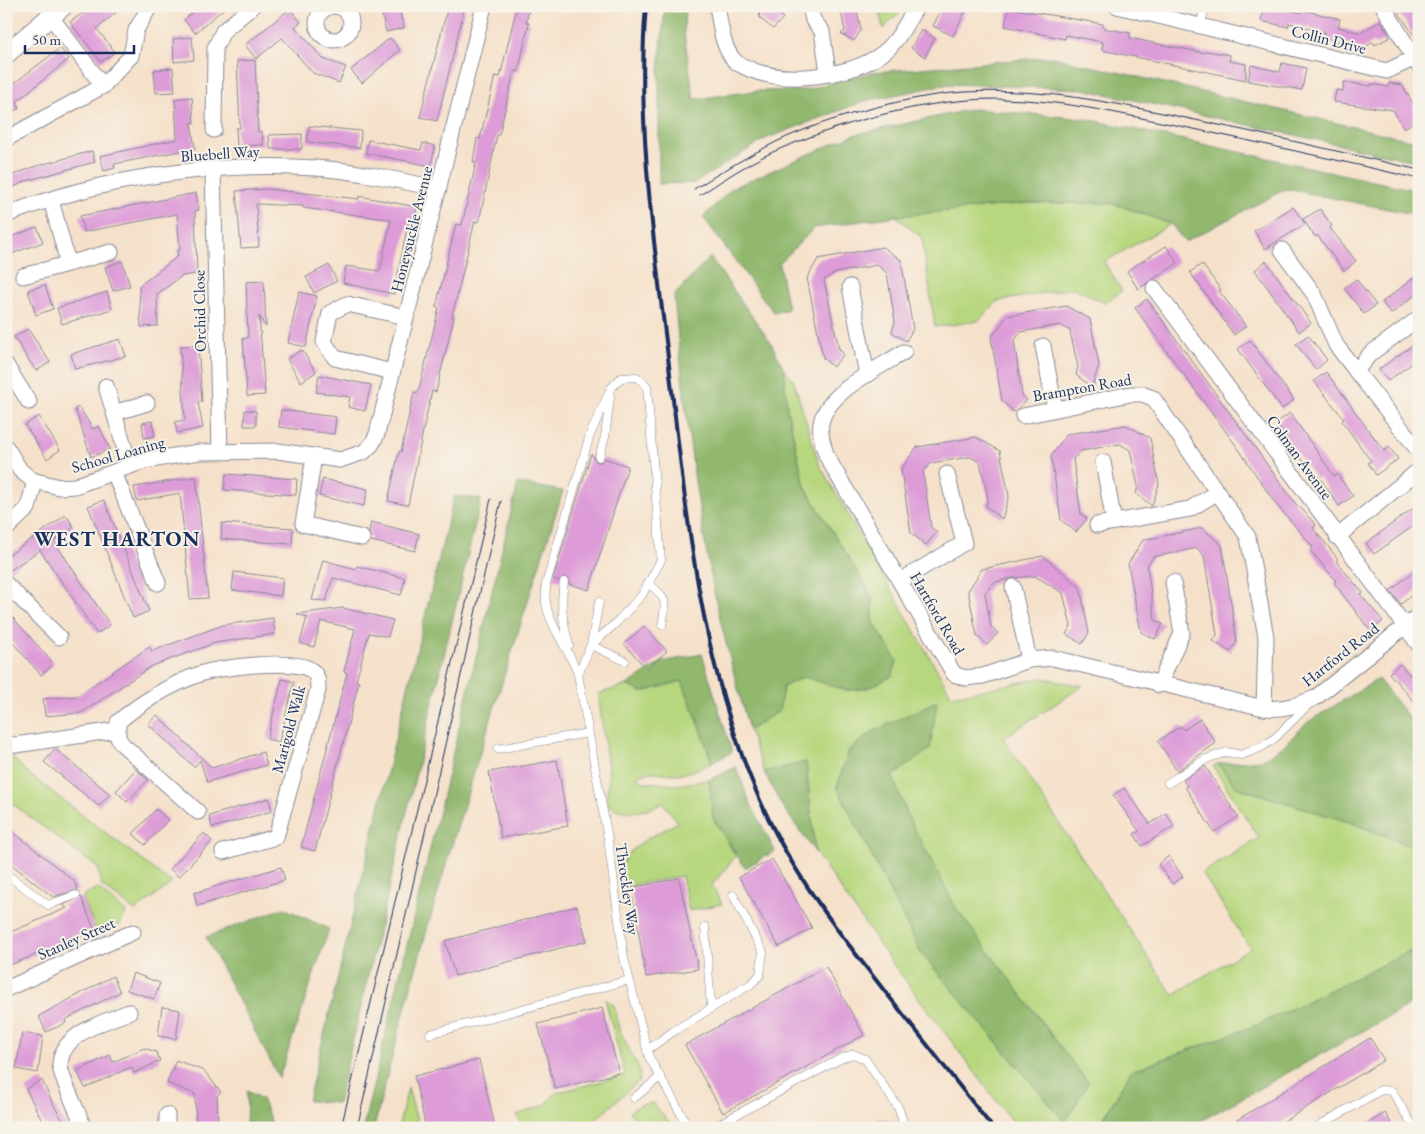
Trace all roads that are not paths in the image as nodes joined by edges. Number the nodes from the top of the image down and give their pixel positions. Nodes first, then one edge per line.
1 (150, 6) edge
2 (253, 6) edge
3 (484, 6) edge
4 (717, 6) edge
5 (810, 6) edge
6 (917, 6) edge
7 (1117, 6) edge
8 (1201, 6) edge
9 (1383, 6) edge
10 (57, 12) edge
11 (1200, 26) junction
12 (6, 54) edge
13 (1417, 60) edge
14 (828, 72) junction
15 (103, 86) junction
16 (214, 130) dead end
17 (6, 139) edge
18 (213, 170) junction
19 (439, 189) junction
20 (51, 200) junction
21 (6, 215) edge
22 (1282, 250) dead end
23 (111, 252) dead end
24 (68, 263) junction
25 (22, 276) dead end
26 (850, 288) dead end
27 (1154, 288) dead end
28 (406, 317) junction
29 (1419, 318) edge
30 (1043, 346) dead end
31 (904, 352) dead end
32 (1356, 371) junction
33 (8, 372) edge
34 (392, 372) junction
35 (867, 375) junction
36 (106, 386) dead end
37 (611, 388) junction
38 (29, 402) dead end
39 (148, 404) dead end
40 (1055, 409) junction
41 (114, 413) junction
42 (1023, 416) dead end
43 (6, 447) edge
44 (220, 451) junction
45 (1419, 451) edge
46 (360, 454) joint
47 (599, 456) dead end
48 (314, 457) junction
49 (1103, 462) dead end
50 (130, 466) junction
51 (1419, 470) edge
52 (114, 472) junction
53 (947, 474) dead end
54 (35, 481) junction
55 (1218, 492) junction
56 (1114, 522) junction
57 (1097, 525) dead end
58 (6, 529) edge
59 (1337, 537) junction
60 (362, 538) dead end
61 (900, 581) junction
62 (564, 582) dead end
63 (1174, 582) dead end
64 (158, 583) dead end
65 (648, 583) junction
66 (6, 584) edge
67 (1013, 587) dead end
68 (599, 602) dead end
69 (1419, 615) edge
70 (662, 625) dead end
71 (1404, 626) junction
72 (59, 637) dead end
73 (591, 645) junction
74 (1419, 645) edge
75 (571, 654) junction
76 (1030, 660) junction
77 (625, 661) dead end
78 (578, 674) junction
79 (1160, 685) junction
80 (1315, 698) junction
81 (1264, 708) junction
82 (116, 730) junction
83 (588, 733) junction
84 (6, 744) edge
85 (498, 749) dead end
86 (1168, 783) dead end
87 (198, 812) dead end
88 (223, 852) dead end
89 (6, 874) edge
90 (76, 895) dead end
91 (732, 896) dead end
92 (705, 927) dead end
93 (133, 932) dead end
94 (629, 980) junction
95 (6, 989) edge
96 (711, 1008) junction
97 (129, 1012) dead end
98 (430, 1034) dead end
99 (647, 1050) junction
100 (660, 1077) junction
101 (634, 1098) dead end
102 (84, 1128) edge
103 (689, 1128) edge
104 (712, 1128) edge
105 (879, 1128) edge
106 (905, 1128) edge
107 (1315, 1128) edge
108 (1414, 1128) edge

1 - 15 street
2 - 16 street
3 - 19 street, Honeysuckle Avenue
4 - 14 street
5 - 14 street
6 - 14 street
7 - 11 street, Collin Drive
8 - 11 lane
9 - 13 street
10 - 12 street
10 - 15 street
11 - 13 street, Collin Drive
15 - 17 street
18 - 19 street, Bluebell Way
18 - 20 street, Bluebell Way
18 - 44 street, Orchid Close
19 - 28 street, Honeysuckle Avenue
20 - 21 street, Bluebell Way
20 - 24 street
22 - 32 street
23 - 24 street
24 - 25 street
26 - 35 street
27 - 59 street, Colman Avenue
28 - 34 street, Honeysuckle Avenue
28 - 34 street
29 - 32 street
30 - 40 street
31 - 35 street, Hartford Road
32 - 45 street
33 - 38 street
34 - 46 street, Honeysuckle Avenue
35 - 61 street, Hartford Road
36 - 41 street
37 - 47 lane
37 - 65 lane
37 - 75 lane
39 - 41 street
40 - 42 street, Brampton Road
40 - 55 street, Brampton Road
41 - 50 street
43 - 54 street
44 - 48 street, School Loaning
44 - 50 street, School Loaning
46 - 48 street, School Loaning
48 - 60 street
49 - 56 street
50 - 52 street, School Loaning
51 - 59 street
52 - 54 street, School Loaning
52 - 64 street
53 - 61 street
54 - 58 street
55 - 56 street
55 - 81 street, Brampton Road
56 - 57 street
59 - 71 street, Colman Avenue
61 - 76 street, Hartford Road
62 - 75 lane
63 - 79 street
65 - 70 lane
65 - 73 lane
66 - 72 street
67 - 76 street
68 - 73 lane
69 - 71 street, Hartford Road
71 - 74 street, Colman Avenue
71 - 80 street, Hartford Road
73 - 77 lane
73 - 78 lane
75 - 78 lane, Throckley Way
76 - 79 street, Hartford Road
78 - 83 lane, Throckley Way
79 - 81 street, Hartford Road
80 - 81 street, Hartford Road
80 - 86 lane
82 - 84 street
82 - 87 street
82 - 88 street, Marigold Walk
83 - 85 lane
83 - 94 lane, Throckley Way
89 - 90 lane
91 - 96 lane
92 - 96 lane
93 - 95 street, Stanley Street
94 - 98 lane
94 - 99 lane, Throckley Way
96 - 99 lane
97 - 102 street
99 - 100 lane, Throckley Way
100 - 101 lane
100 - 103 lane, Throckley Way
104 - 106 lane
105 - 106 lane
107 - 108 lane

